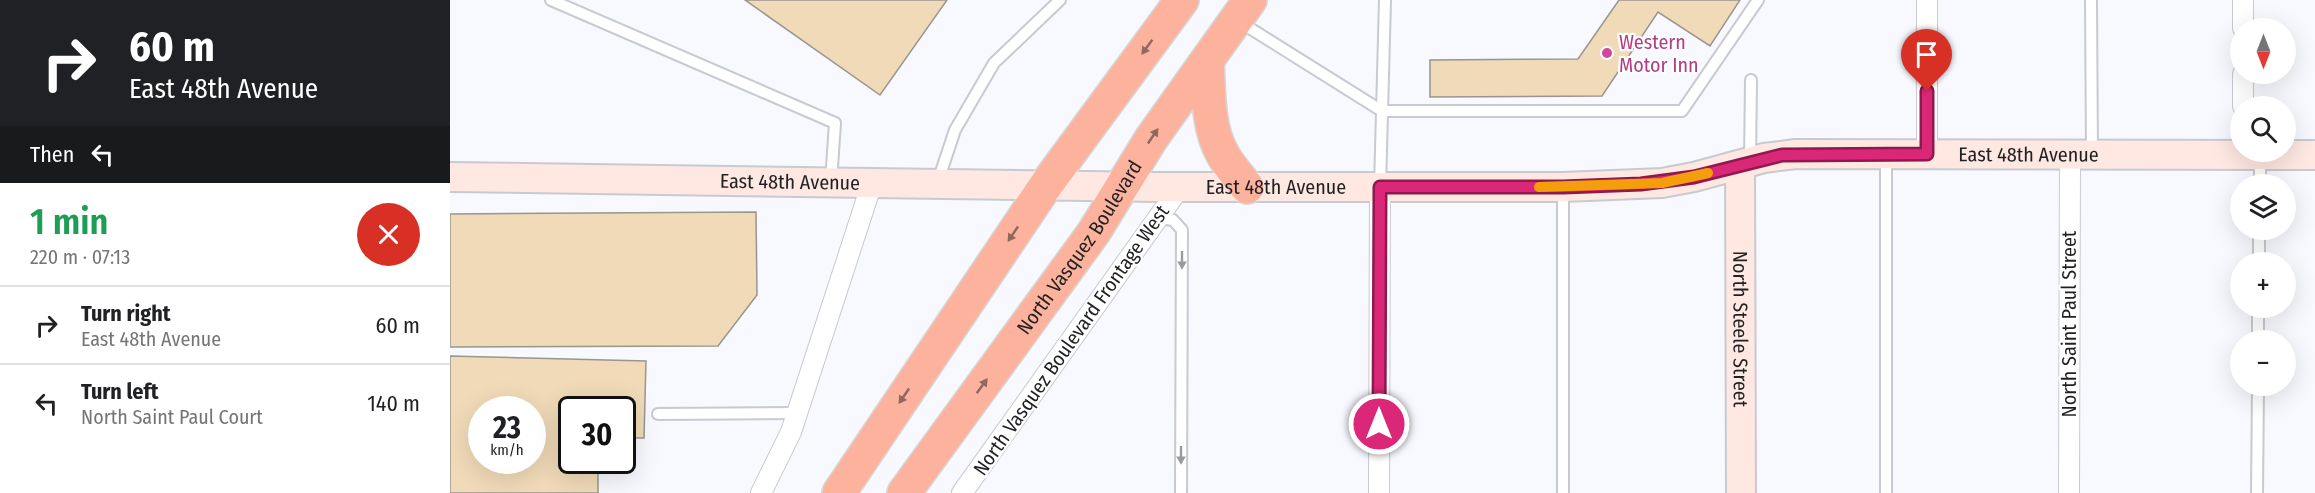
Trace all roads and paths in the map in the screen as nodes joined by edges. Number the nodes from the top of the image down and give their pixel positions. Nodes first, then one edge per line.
1 (551, 0) edge
2 (1060, 0) edge
3 (1182, 0) edge
4 (1385, 0) edge
5 (1758, 0) edge
6 (1927, 0) edge
7 (2091, 0) edge
8 (2243, 0) edge
9 (1243, 10) edge
10 (2243, 18) edge
11 (1207, 61) junction
12 (1751, 80) dead end
13 (1382, 111) junction
14 (1886, 154) junction
15 (1927, 154) junction
16 (2081, 154) junction
17 (2230, 154) edge
18 (2296, 155) edge
19 (2315, 155) edge
20 (1745, 164) junction
21 (450, 177) edge
22 (831, 183) junction
23 (872, 183) junction
24 (937, 184) junction
25 (1046, 185) junction
26 (1122, 186) junction
27 (1180, 187) junction
28 (1248, 187) junction
29 (1380, 187) junction
30 (1563, 187) junction
31 (1159, 218) junction
32 (2258, 396) edge
33 (797, 413) junction
34 (658, 414) dead end
35 (982, 466) junction
36 (761, 493) edge
37 (839, 493) edge
38 (904, 493) edge
39 (962, 493) edge
40 (982, 493) edge
41 (1181, 493) edge
42 (1379, 493) edge
43 (1563, 493) edge
44 (1741, 493) edge
45 (1886, 493) edge
46 (2069, 493) edge
47 (2257, 493) edge

1 - 22 lane
2 - 24 lane
3 -> 25 highway
4 - 13 lane
5 - 13 lane
6 - 15 street
7 - 16 lane
8 - 10 street
9 - 11 highway, North Vasquez Boulevard
9 - 13 lane
26 -> 11 highway, North Vasquez Boulevard
11 - 28 highway
12 - 20 lane
13 - 29 lane
14 - 15 street, East 48th Avenue
14 - 20 street, East 48th Avenue
14 - 45 lane
15 - 16 street, East 48th Avenue
16 - 17 street, East 48th Avenue
16 - 46 street, North Saint Paul Street
18 - 19 street, East 48th Avenue
20 - 30 street, East 48th Avenue
20 - 44 street, North Steele Street
21 - 22 street, East 48th Avenue
22 - 23 street, East 48th Avenue
23 - 24 street, East 48th Avenue
23 - 33 street
24 - 25 street, East 48th Avenue
25 - 26 street, East 48th Avenue
25 -> 37 highway
26 - 27 street, East 48th Avenue
38 -> 26 highway, North Vasquez Boulevard
27 - 28 street, East 48th Avenue
27 - 31 street, North Vasquez Boulevard Frontage West
28 - 29 street, East 48th Avenue
29 - 30 street, East 48th Avenue
29 - 42 street
30 - 43 lane
31 - 35 street, North Vasquez Boulevard Frontage West
31 -> 41 lane
32 - 47 lane
33 - 34 lane
33 - 36 street
35 - 39 street, North Vasquez Boulevard Frontage West
35 - 40 street

